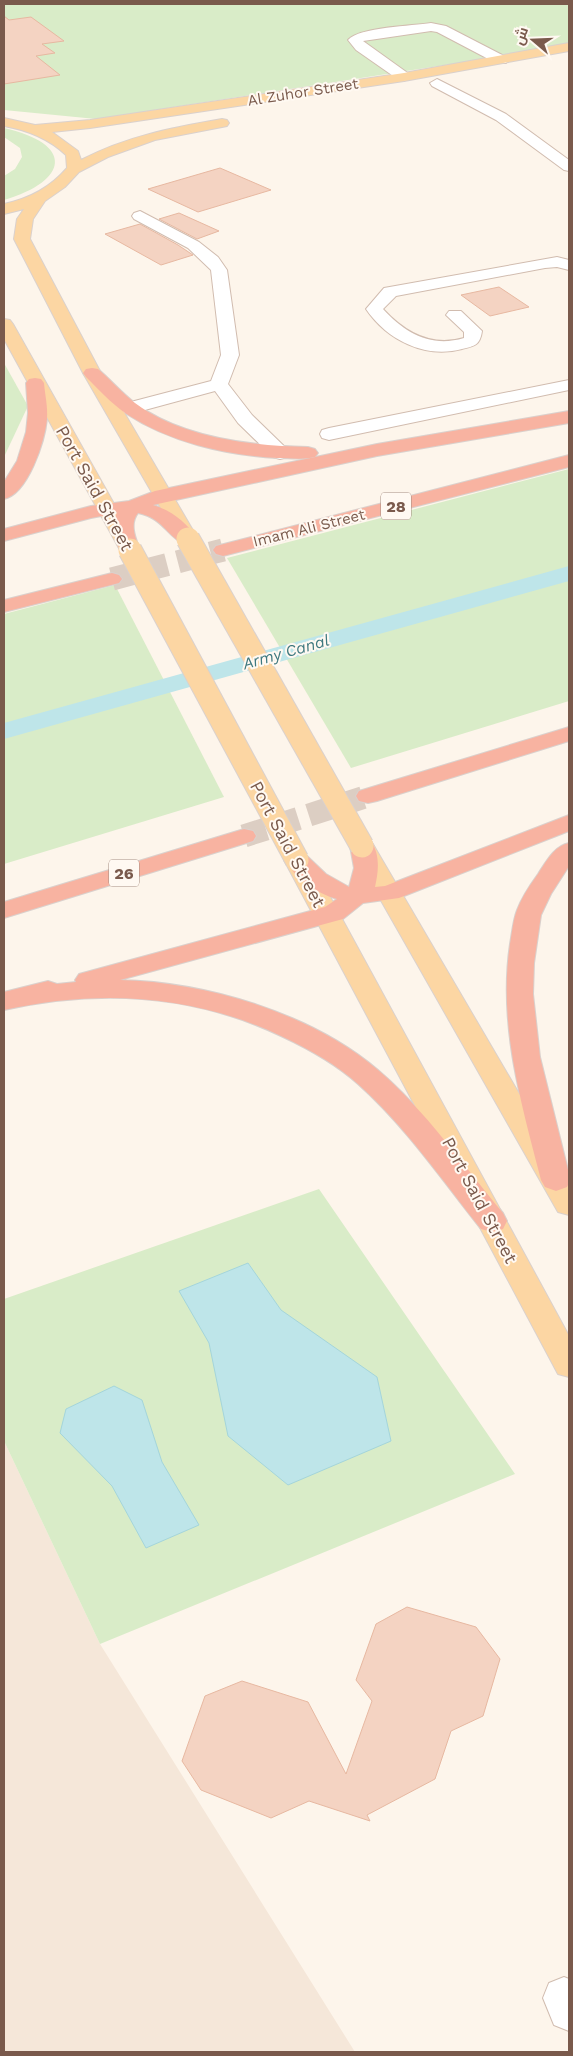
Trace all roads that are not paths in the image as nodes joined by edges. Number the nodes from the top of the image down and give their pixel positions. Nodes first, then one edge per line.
1 (569, 55) edge
2 (501, 60) junction
3 (404, 77) junction
4 (436, 83) junction
5 (348, 99) dead end
6 (240, 119) dead end
7 (4, 122) edge
8 (35, 129) junction
9 (569, 167) edge
10 (74, 169) junction
11 (40, 197) junction
12 (4, 209) edge
13 (140, 216) dead end
14 (569, 265) edge
15 (455, 315) dead end
16 (4, 324) edge
17 (92, 373) junction
18 (35, 383) junction
19 (220, 384) junction
20 (569, 385) edge
21 (130, 408) junction
22 (569, 417) edge
23 (328, 434) dead end
24 (377, 450) junction
25 (280, 453) junction
26 (569, 461) edge
27 (4, 493) edge
28 (166, 500) junction
29 (125, 512) junction
30 (4, 535) edge
31 (188, 539) junction
32 (223, 550) tunnel mouth
33 (112, 579) tunnel mouth
34 (4, 606) edge
35 (569, 734) edge
36 (368, 796) tunnel mouth
37 (569, 822) edge
38 (244, 836) tunnel mouth
39 (362, 846) joint
40 (569, 850) edge
41 (352, 893) junction
42 (4, 910) edge
43 (17, 998) edge
44 (556, 1180) junction
45 (569, 1204) edge
46 (492, 1221) junction
47 (569, 1365) edge

1 - 2 main road, Al Zuhor Street
1 - 4 main road, Al Zuhor Street
2 - 3 main road, Al Zuhor Street
2 - 3 lane
3 - 8 main road, Al Zuhor Street
4 - 5 main road, Al Zuhor Street
4 - 9 lane
6 - 10 main road, Al Zuhor Street
7 - 8 main road
8 - 10 main road
10 - 11 main road
11 - 12 main road
11 - 17 main road
13 - 19 lane
14 - 15 lane
16 - 18 main road, Port Said Street
17 - 21 highway
17 - 28 main road
18 - 27 highway
18 - 29 main road, Port Said Street
19 - 21 lane
19 - 25 lane
20 - 23 lane
21 - 25 highway
22 - 24 highway
24 - 25 highway
24 - 28 highway
26 - 32 highway, Imam Ali Street / 28
28 - 29 highway
28 - 31 main road
29 - 30 highway
29 - 31 highway
29 - 41 main road, Port Said Street, bridge
31 - 39 main road, bridge
33 - 34 highway
35 - 36 highway
37 - 41 highway
38 - 42 highway, 26
39 - 41 highway
40 - 44 highway
41 - 43 highway
41 - 44 main road, Port Said Street
41 - 46 main road, Port Said Street
43 - 46 highway
44 - 45 main road, Port Said Street
46 - 47 main road, Port Said Street

